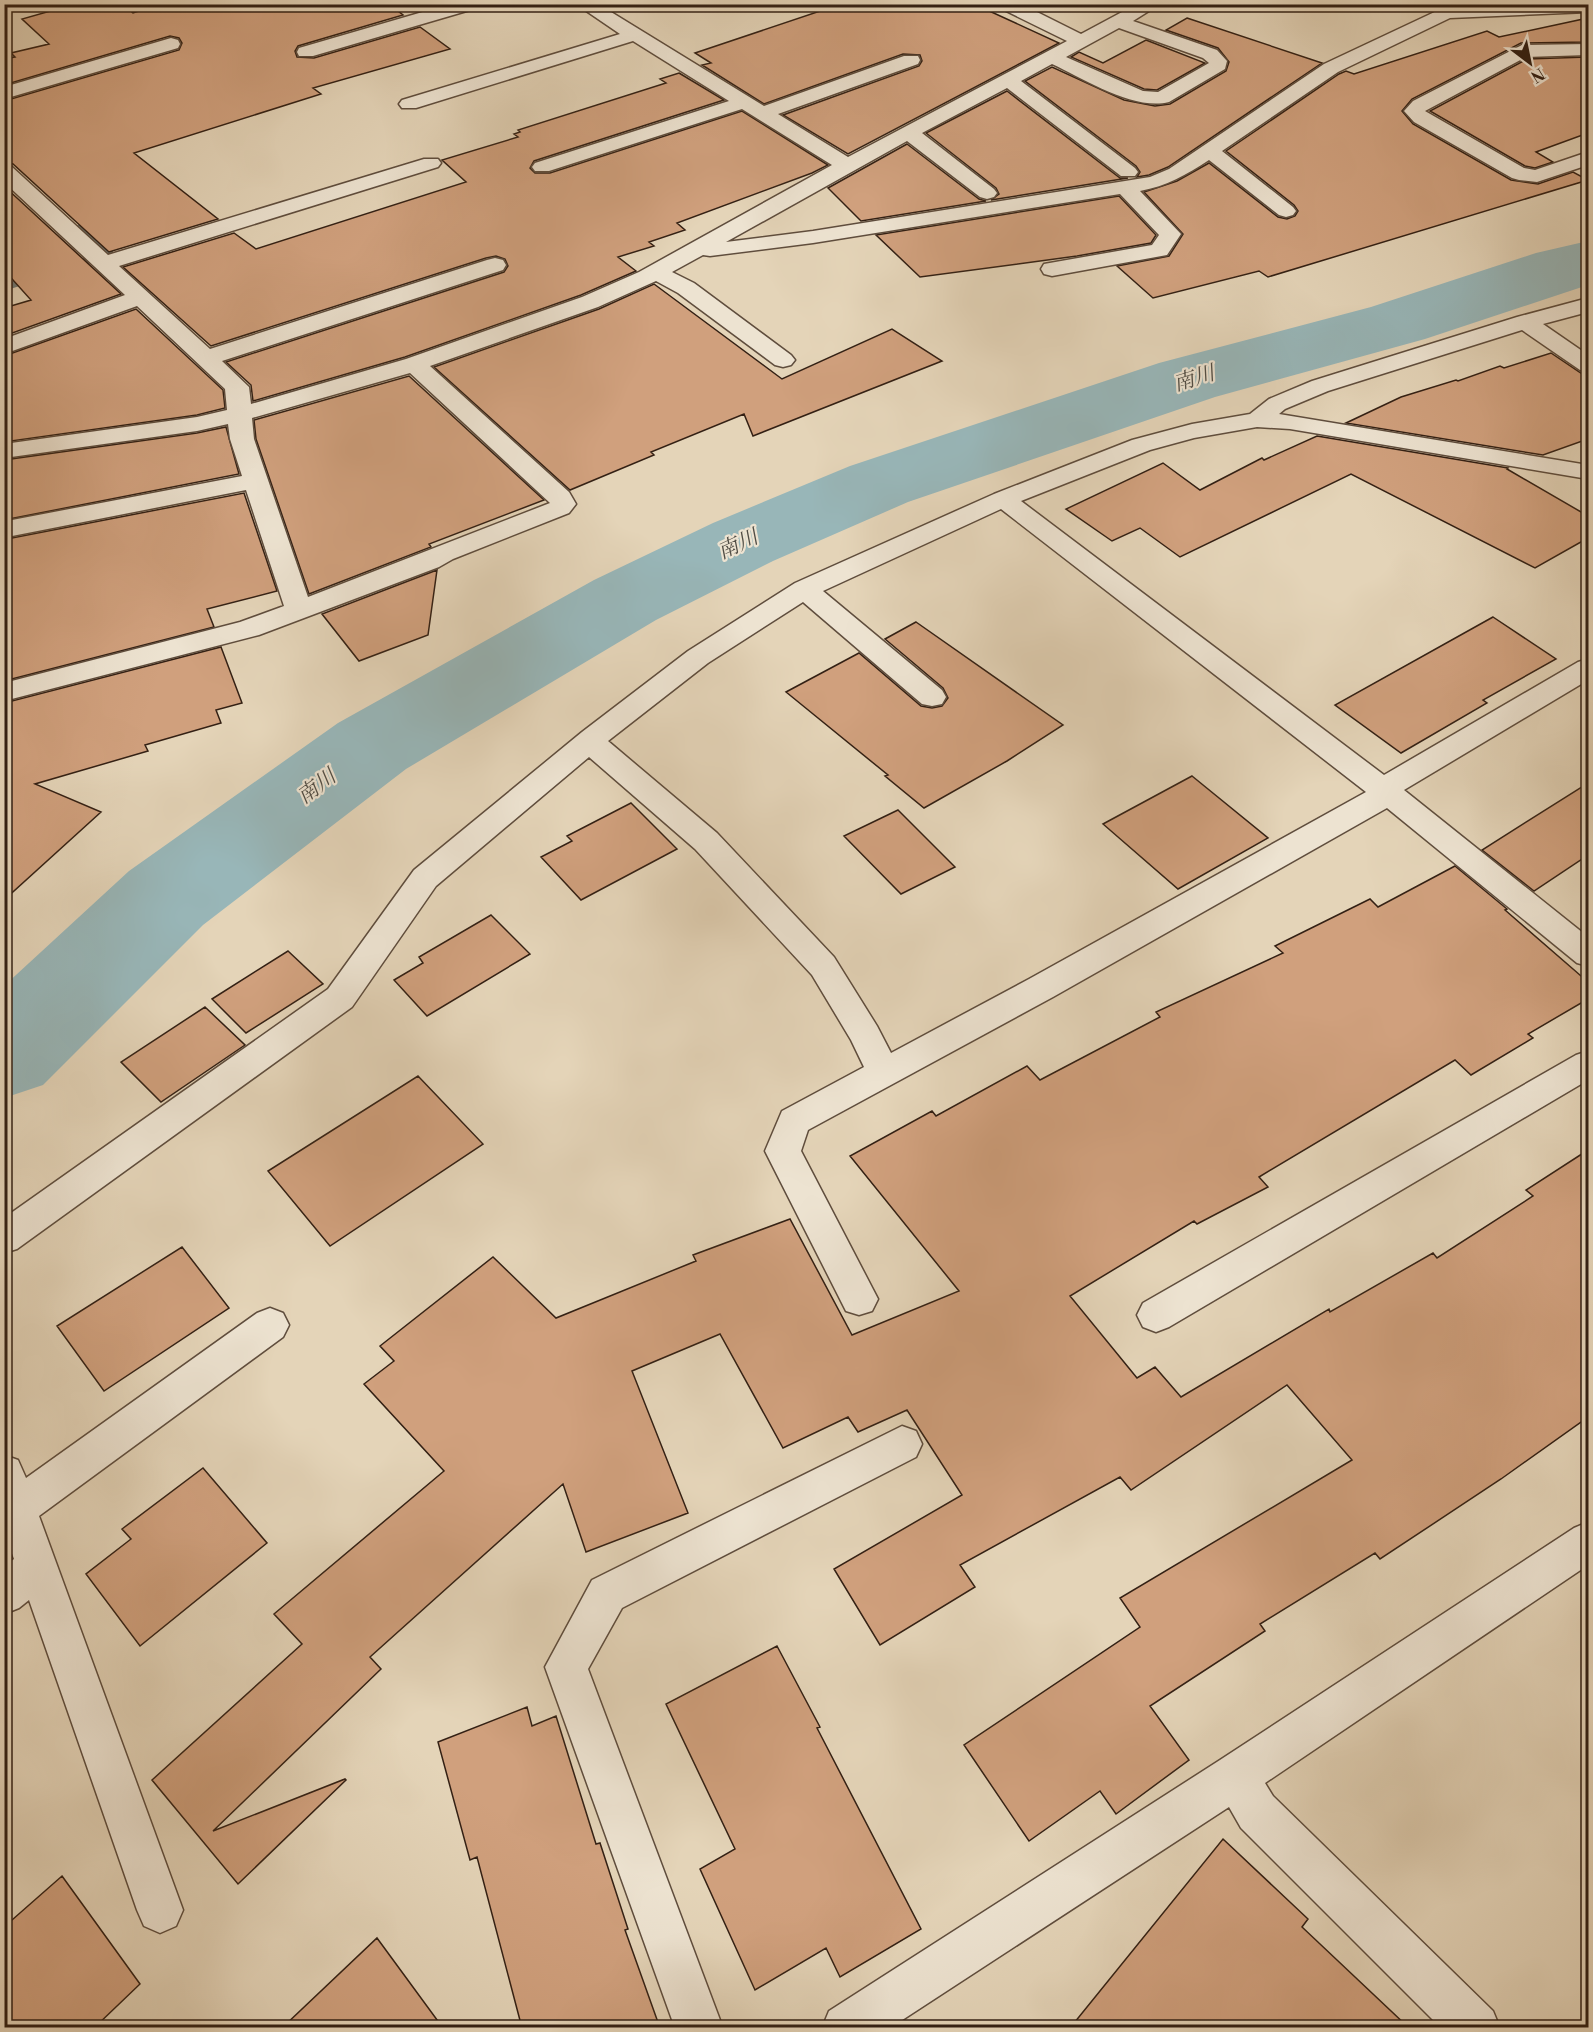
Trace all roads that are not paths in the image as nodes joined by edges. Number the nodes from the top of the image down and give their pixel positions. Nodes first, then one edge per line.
1 (471, 4) edge
2 (585, 4) edge
3 (1006, 4) edge
4 (1151, 4) edge
5 (1588, 7) edge
6 (1119, 21) junction
7 (635, 35) junction
8 (1081, 41) junction
9 (171, 44) dead end
10 (1588, 50) edge
11 (306, 52) dead end
12 (1051, 57) junction
13 (911, 60) dead end
14 (1008, 80) junction
15 (4, 93) edge
16 (744, 102) junction
17 (409, 104) dead end
18 (762, 113) junction
19 (909, 133) junction
20 (1209, 150) junction
21 (1588, 158) edge
22 (431, 163) dead end
23 (847, 165) junction
24 (542, 167) dead end
25 (4, 170) edge
26 (1126, 179) junction
27 (987, 193) dead end
28 (1286, 211) dead end
29 (693, 252) junction
30 (105, 263) junction
31 (495, 265) dead end
32 (1052, 269) dead end
33 (656, 272) junction
34 (141, 297) junction
35 (1588, 304) edge
36 (1525, 322) junction
37 (4, 347) edge
38 (207, 358) junction
39 (783, 360) dead end
40 (414, 364) junction
41 (1588, 365) edge
42 (241, 413) junction
43 (1257, 420) junction
44 (4, 451) edge
45 (1588, 472) edge
46 (255, 481) junction
47 (1003, 499) junction
48 (12, 528) dead end
49 (804, 589) junction
50 (299, 611) junction
51 (1588, 668) edge
52 (4, 693) edge
53 (932, 697) dead end
54 (591, 739) junction
55 (1383, 789) junction
56 (1588, 954) edge
57 (1588, 1064) edge
58 (883, 1072) junction
59 (4, 1238) edge
60 (859, 1299) dead end
61 (1156, 1315) dead end
62 (270, 1325) dead end
63 (902, 1444) dead end
64 (11, 1491) edge
65 (1588, 1542) edge
66 (38, 1566) junction
67 (4, 1594) edge
68 (1236, 1776) junction
69 (160, 1910) dead end
70 (699, 2028) edge
71 (846, 2028) edge
72 (1476, 2028) edge

1 - 11 street
2 - 7 street
3 - 8 street
4 - 6 street
5 - 20 street
6 - 8 street
6 - 12 street
7 - 16 street
7 - 17 street
8 - 12 street
9 - 15 street
10 - 21 street
12 - 14 street
13 - 18 street
14 - 19 street
14 - 26 street
16 - 18 street
16 - 24 street
18 - 23 street
19 - 23 street
19 - 27 street
20 - 26 street
20 - 28 street
22 - 30 street
23 - 29 street
25 - 30 street
26 - 29 street
26 - 32 street
29 - 33 street
30 - 34 street
31 - 38 street
33 - 39 street
33 - 40 street
34 - 37 street
34 - 38 street
35 - 36 street
36 - 41 street
36 - 43 street
38 - 42 street
40 - 42 street
40 - 50 street
42 - 44 street
42 - 46 street
43 - 45 street
43 - 47 street
46 - 48 street
46 - 50 street
47 - 49 street
47 - 55 street
49 - 53 street
49 - 54 street
50 - 52 street
51 - 55 street
54 - 58 street
54 - 59 street
55 - 56 street
55 - 58 street
57 - 61 street
58 - 60 street
62 - 64 street
63 - 70 street
64 - 66 street
65 - 68 street
66 - 67 street
66 - 69 street
68 - 71 street
68 - 72 street

